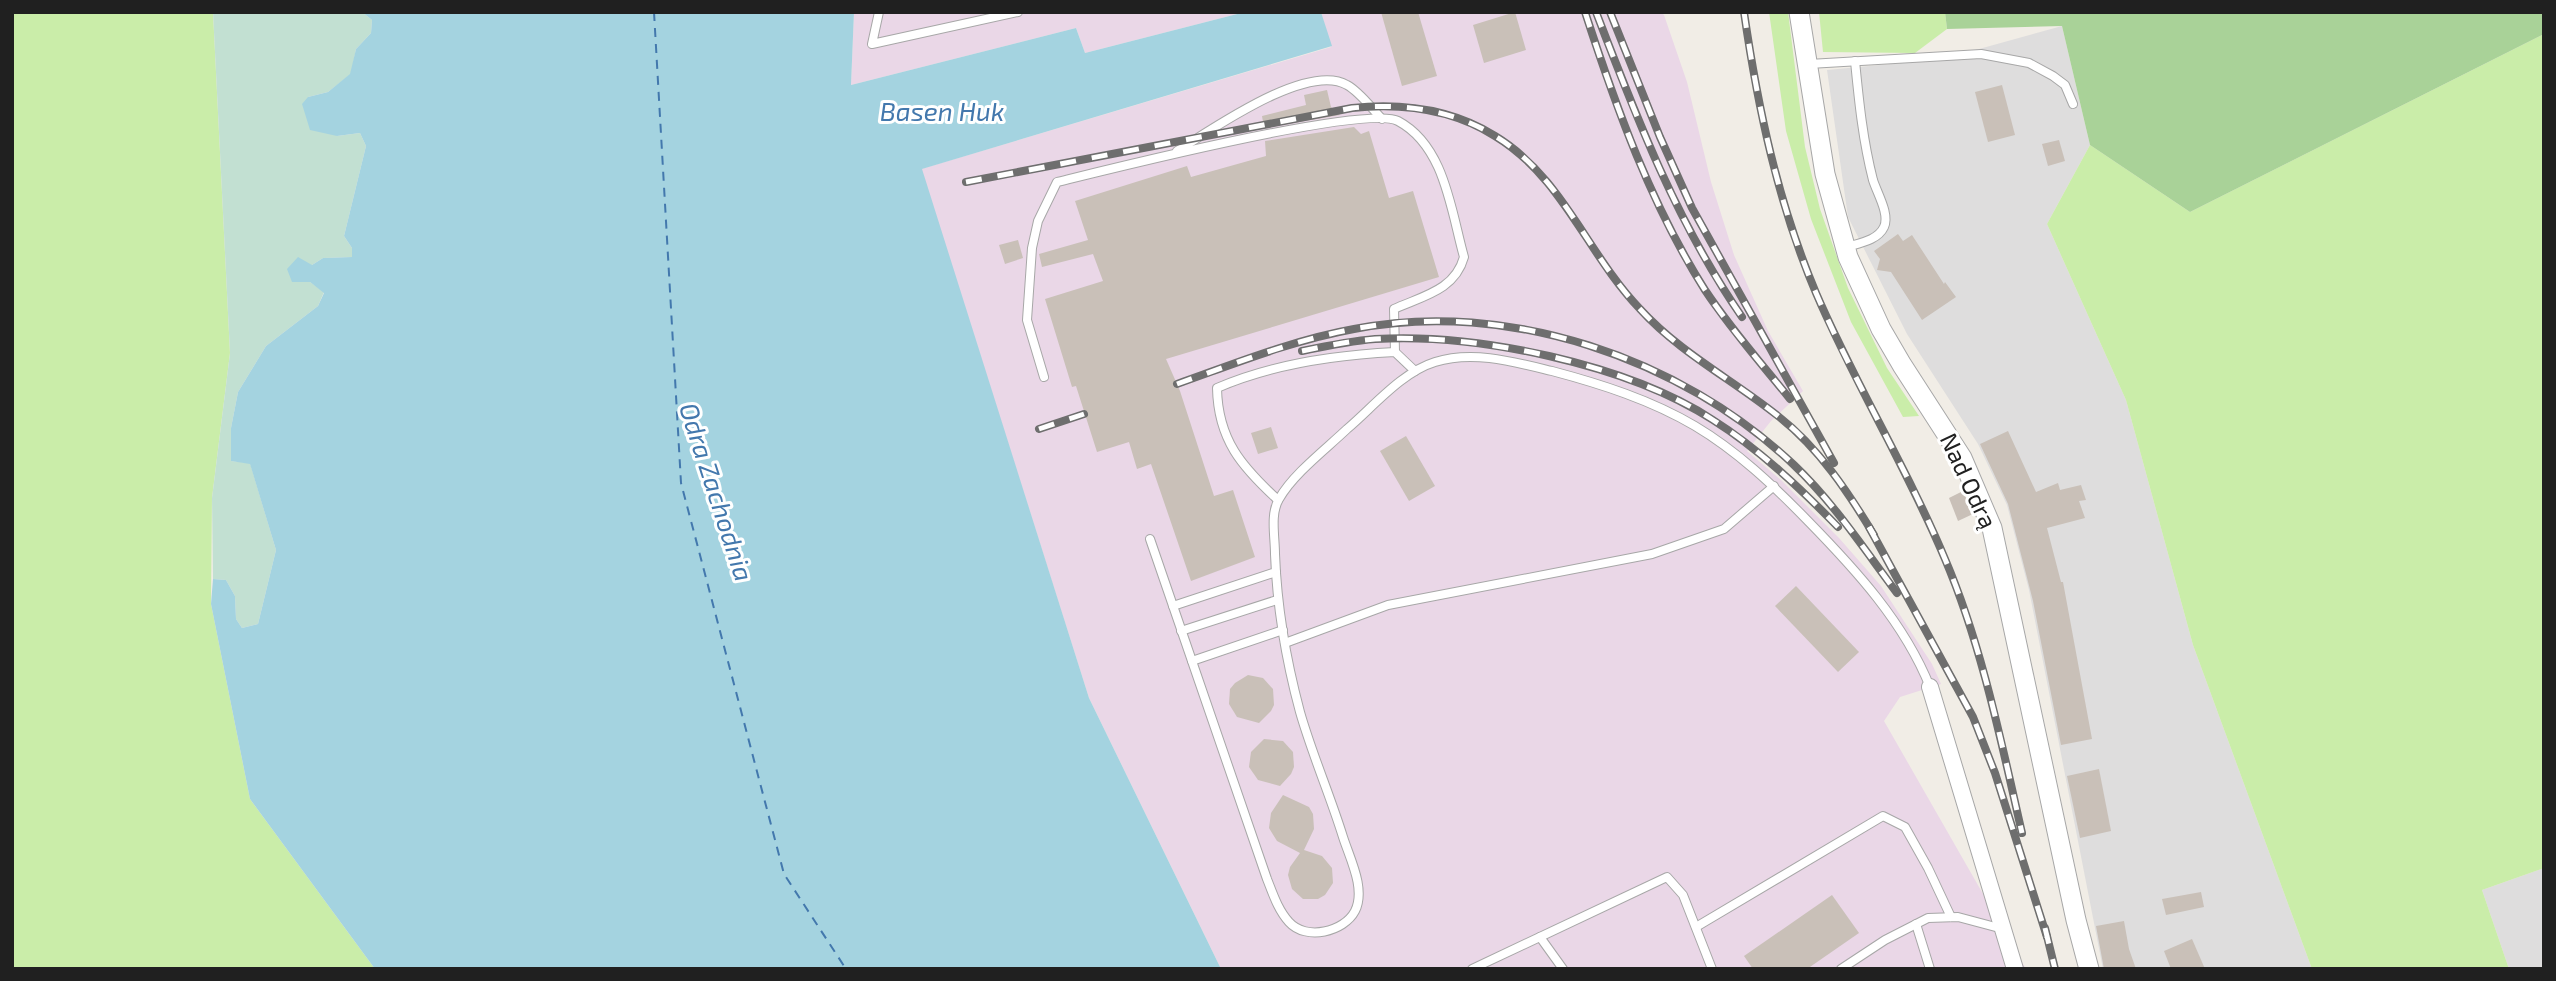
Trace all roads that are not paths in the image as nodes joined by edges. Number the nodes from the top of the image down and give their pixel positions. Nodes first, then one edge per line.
1 (879, 12) edge
2 (1018, 12) edge
3 (1799, 12) edge
4 (1855, 61) junction
5 (1806, 64) junction
6 (2073, 104) dead end
7 (1382, 120) junction
8 (1169, 155) junction
9 (1845, 248) junction
10 (1395, 352) junction
11 (1415, 371) junction
12 (1044, 377) dead end
13 (1774, 486) junction
14 (1278, 500) junction
15 (1150, 539) dead end
16 (1276, 572) junction
17 (1277, 600) junction
18 (1173, 606) junction
19 (1283, 630) junction
20 (1181, 631) junction
21 (1285, 643) junction
22 (1192, 662) junction
23 (1930, 687) joint
24 (1951, 917) junction
25 (1916, 924) junction
26 (1696, 927) junction
27 (2003, 929) junction
28 (1540, 937) junction
29 (1472, 969) edge
30 (1563, 969) edge
31 (1712, 969) edge
32 (1841, 969) edge
33 (1930, 969) edge
34 (2015, 969) edge
35 (2089, 969) edge

1 - 2 lane
3 - 5 street, Nad Odrą
4 - 5 lane
4 - 6 lane
4 - 9 lane
5 - 9 street, Nad Odrą
7 - 8 lane
7 - 8 lane
7 - 10 lane
8 - 12 lane
9 - 35 street, Nad Odrą
10 - 11 lane
10 - 14 lane
11 - 13 lane
11 - 14 lane
13 - 21 lane
13 - 23 lane
14 - 16 lane
15 - 18 lane
16 - 17 lane
16 - 18 lane
17 - 19 lane
17 - 20 lane
18 - 20 lane
19 - 21 lane
19 - 22 lane
20 - 22 lane
21 - 22 lane
23 - 27 street
24 - 25 lane
24 - 26 lane
24 - 27 lane
25 - 32 lane
25 - 33 lane
26 - 28 lane
26 - 31 lane
27 - 34 street
28 - 29 lane
28 - 30 lane

